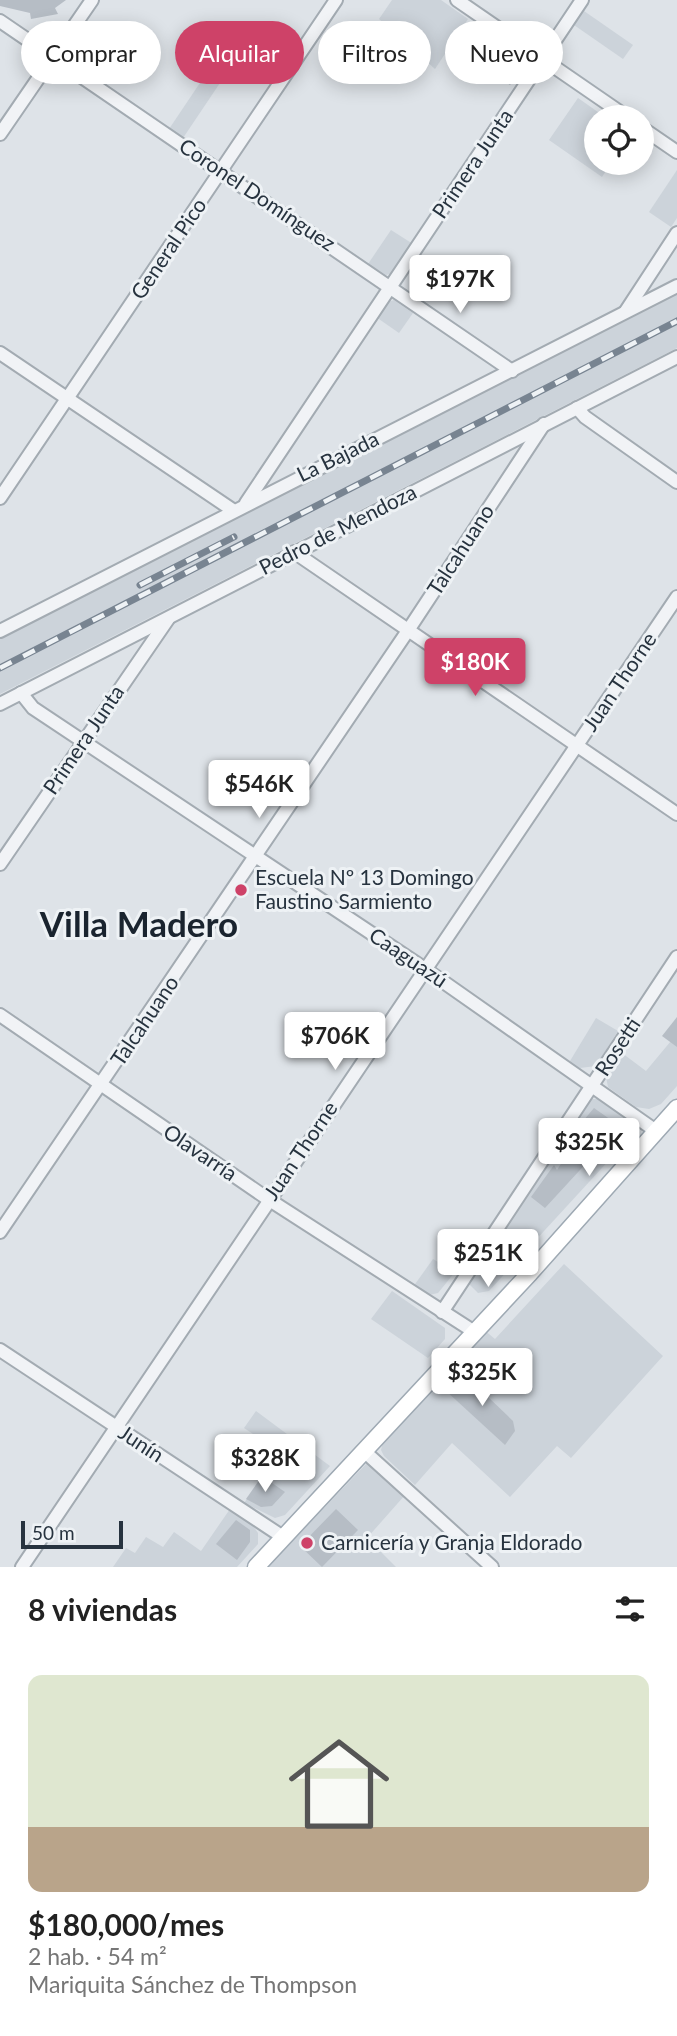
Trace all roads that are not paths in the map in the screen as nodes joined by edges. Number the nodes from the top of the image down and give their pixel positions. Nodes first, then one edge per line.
1 (92, 0) edge
2 (336, 0) edge
3 (457, 0) edge
4 (582, 0) edge
5 (0, 21) edge
6 (78, 21) edge
7 (487, 21) edge
8 (563, 30) edge
9 (21, 35) edge
10 (563, 73) edge
11 (35, 84) edge
12 (94, 84) edge
13 (528, 84) edge
14 (610, 105) edge
15 (0, 134) edge
16 (654, 136) edge
17 (677, 152) edge
18 (222, 171) junction
19 (677, 233) edge
20 (390, 286) junction
21 (677, 286) edge
22 (626, 312) junction
23 (0, 353) edge
24 (677, 357) edge
25 (512, 371) junction
26 (67, 398) junction
27 (577, 408) junction
28 (544, 424) junction
29 (677, 482) edge
30 (0, 498) edge
31 (246, 503) junction
32 (234, 511) junction
33 (294, 552) junction
34 (677, 597) edge
35 (169, 617) junction
36 (0, 631) edge
37 (407, 632) junction
38 (21, 693) junction
39 (0, 704) edge
40 (82, 742) junction
41 (577, 746) junction
42 (677, 814) edge
43 (254, 857) junction
44 (0, 864) edge
45 (677, 957) edge
46 (425, 969) junction
47 (0, 1016) edge
48 (102, 1086) junction
49 (592, 1086) junction
50 (677, 1108) edge
51 (656, 1131) junction
52 (268, 1199) junction
53 (0, 1232) edge
54 (442, 1312) junction
55 (473, 1331) junction
56 (0, 1350) edge
57 (116, 1428) junction
58 (364, 1451) junction
59 (283, 1537) junction
60 (22, 1567) edge
61 (257, 1567) edge
62 (492, 1567) edge

1 - 6 street
2 - 18 street, General Pico
3 - 7 street
4 - 8 street, Primera Junta
5 - 9 street, Coronel Domínguez
10 - 14 street
11 - 15 street
12 - 18 street, Coronel Domínguez
13 - 20 street, Primera Junta
16 - 17 street
18 - 20 street, Coronel Domínguez
18 - 26 street, General Pico
19 - 22 street
20 - 25 street, Coronel Domínguez
20 - 31 street, Primera Junta
21 - 22 street, La Bajada
22 - 25 street, La Bajada
23 - 26 street
24 - 27 street, Pedro de Mendoza
25 - 31 street, La Bajada
26 - 30 street, General Pico
26 - 32 street
27 - 28 street, Pedro de Mendoza
27 - 29 street
28 - 33 street, Pedro de Mendoza
28 - 37 street, Talcahuano
31 - 32 street, La Bajada
32 - 36 street, La Bajada
33 - 35 street, Pedro de Mendoza
33 - 37 street
34 - 41 street, Juan Thorne
35 - 38 street, Pedro de Mendoza
35 - 40 street, Primera Junta
37 - 41 street
37 - 43 street, Talcahuano
38 - 39 street, Pedro de Mendoza
38 - 40 street, Caaguazú
40 - 43 street, Caaguazú
40 - 44 street, Primera Junta
41 - 42 street
41 - 46 street, Juan Thorne
43 - 46 street, Caaguazú
43 - 48 street, Talcahuano
45 - 49 street, Rosetti
46 - 49 street, Caaguazú
46 - 52 street, Juan Thorne
47 - 48 street, Olavarría
48 - 52 street, Olavarría
48 - 53 street, Talcahuano
49 - 51 street, Caaguazú
49 - 54 street, Rosetti
50 - 51 main road
51 - 55 main road
52 - 54 street, Olavarría
52 - 57 street, Juan Thorne
54 - 55 street, Olavarría
55 - 58 main road
56 - 57 street, Junín
57 - 59 street, Junín
57 - 60 street, Juan Thorne
58 - 59 main road
58 - 62 street
59 - 61 main road

